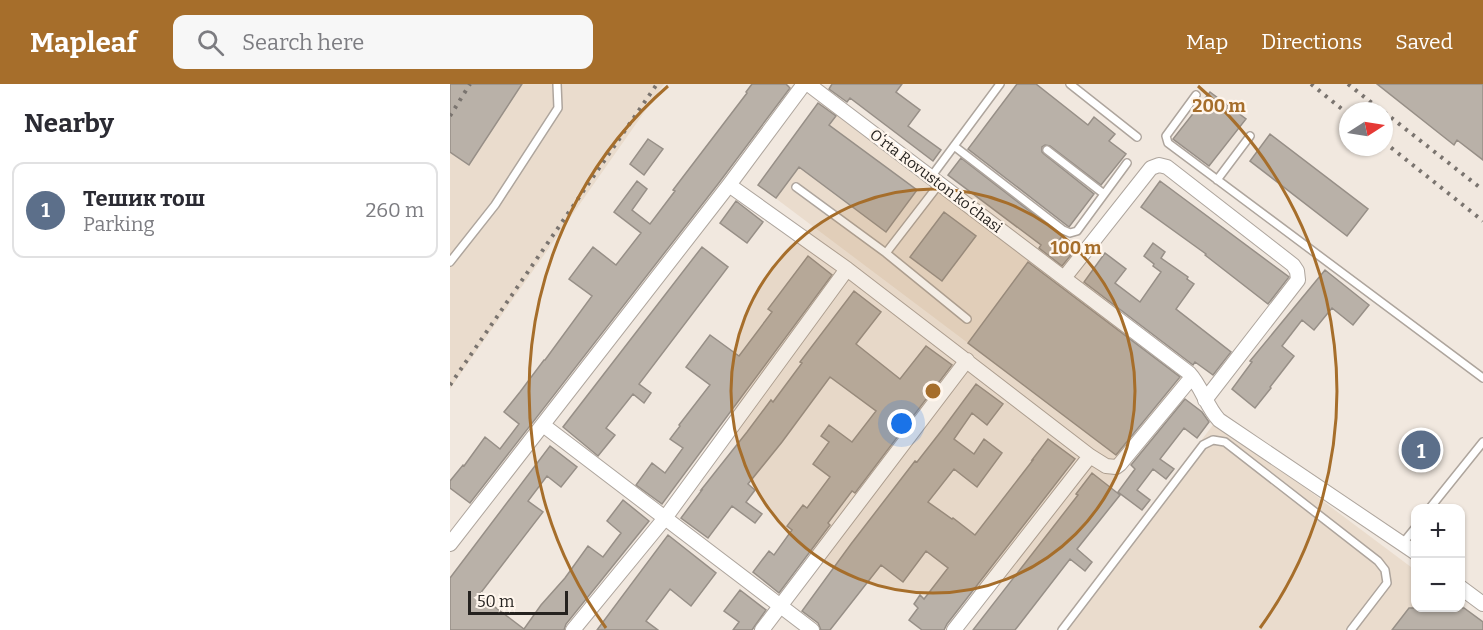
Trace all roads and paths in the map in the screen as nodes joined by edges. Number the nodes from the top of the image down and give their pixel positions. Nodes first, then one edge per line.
1 (557, 84) edge
2 (804, 84) edge
3 (808, 84) edge
4 (1000, 84) edge
5 (1070, 84) edge
6 (1196, 95) dead end
7 (1250, 136) dead end
8 (1137, 137) dead end
9 (954, 146) junction
10 (1047, 150) dead end
11 (1127, 163) dead end
12 (935, 180) junction
13 (1217, 180) junction
14 (729, 185) junction
15 (796, 187) dead end
16 (1104, 194) junction
17 (886, 253) junction
18 (450, 262) edge
19 (847, 269) junction
20 (1064, 278) junction
21 (967, 319) dead end
22 (967, 360) junction
23 (1192, 377) junction
24 (1483, 378) edge
25 (1206, 400) junction
26 (543, 425) junction
27 (1483, 442) edge
28 (1090, 456) junction
29 (1433, 504) edge
30 (665, 518) junction
31 (1411, 533) edge
32 (1403, 543) junction
33 (450, 544) edge
34 (1411, 549) edge
35 (1465, 590) edge
36 (1482, 602) edge
37 (780, 606) junction
38 (573, 630) edge
39 (762, 630) edge
40 (812, 630) edge
41 (954, 630) edge
42 (1062, 630) edge
43 (1351, 630) edge

1 - 18 lane
2 - 14 street
3 - 12 street, Oʻrta Rovuston koʻchasi
4 - 9 lane
5 - 8 lane
6 - 13 lane
7 - 13 lane
9 - 12 lane
9 - 16 lane
10 - 16 lane
11 - 16 lane
12 - 17 lane
12 - 20 street, Oʻrta Rovuston koʻchasi
13 - 24 lane
14 - 19 street
14 - 26 street
15 - 17 lane
17 - 21 lane
19 - 22 street
19 - 30 street
20 - 23 street, Oʻrta Rovuston koʻchasi
20 - 25 street
22 - 28 street
22 - 37 street
23 - 25 street, Oʻrta Rovuston koʻchasi
23 - 28 street
25 - 32 street, Oʻrta Rovuston koʻchasi
26 - 30 street
26 - 33 street
27 - 29 lane
28 - 41 street
30 - 37 street
30 - 38 street
31 - 32 lane
32 - 34 street, Oʻrta Rovuston koʻchasi
35 - 36 street
37 - 39 street
37 - 40 street
42 - 43 lane

